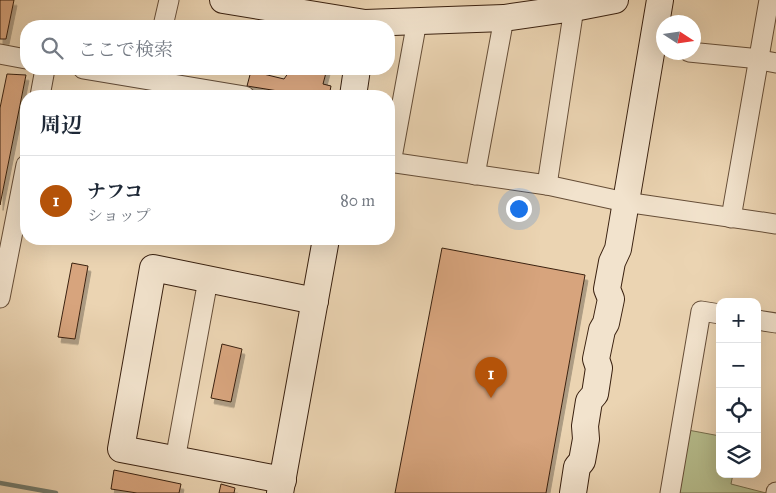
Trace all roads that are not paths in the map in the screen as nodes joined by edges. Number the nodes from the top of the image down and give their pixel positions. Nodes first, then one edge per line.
1 (168, 0) edge
2 (223, 0) edge
3 (615, 0) edge
4 (660, 0) edge
5 (769, 0) edge
6 (574, 8) junction
7 (659, 15) edge
8 (367, 16) edge
9 (504, 18) junction
10 (164, 20) edge
11 (416, 21) junction
12 (701, 53) edge
13 (0, 54) edge
14 (20, 58) edge
15 (656, 58) edge
16 (767, 61) edge
17 (45, 75) edge
18 (153, 75) edge
19 (356, 75) edge
20 (41, 90) edge
21 (219, 90) edge
22 (354, 90) edge
23 (395, 135) edge
24 (395, 163) edge
25 (475, 175) junction
26 (547, 185) junction
27 (20, 196) edge
28 (625, 202) junction
29 (731, 218) junction
30 (776, 224) edge
31 (325, 245) edge
32 (208, 280) junction
33 (0, 298) edge
34 (315, 300) junction
35 (716, 313) edge
36 (761, 321) edge
37 (776, 323) edge
38 (175, 460) junction
39 (281, 486) edge
40 (573, 493) edge
41 (670, 493) edge

1 - 10 street
2 - 8 street
3 - 6 street
4 - 7 street
5 - 16 street
6 - 9 street
6 - 26 street
8 - 11 street
9 - 11 street
9 - 25 street
11 - 23 street
12 - 16 street
13 - 14 street
15 - 28 street
16 - 29 street
17 - 20 street
18 - 21 street
19 - 22 street
24 - 25 street
25 - 26 street
26 - 28 street
27 - 33 street
28 - 29 street
28 - 40 street
29 - 30 street
31 - 34 street
32 - 34 street
32 - 38 street
32 - 38 street
34 - 39 street
35 - 41 street
36 - 37 street
38 - 39 street

